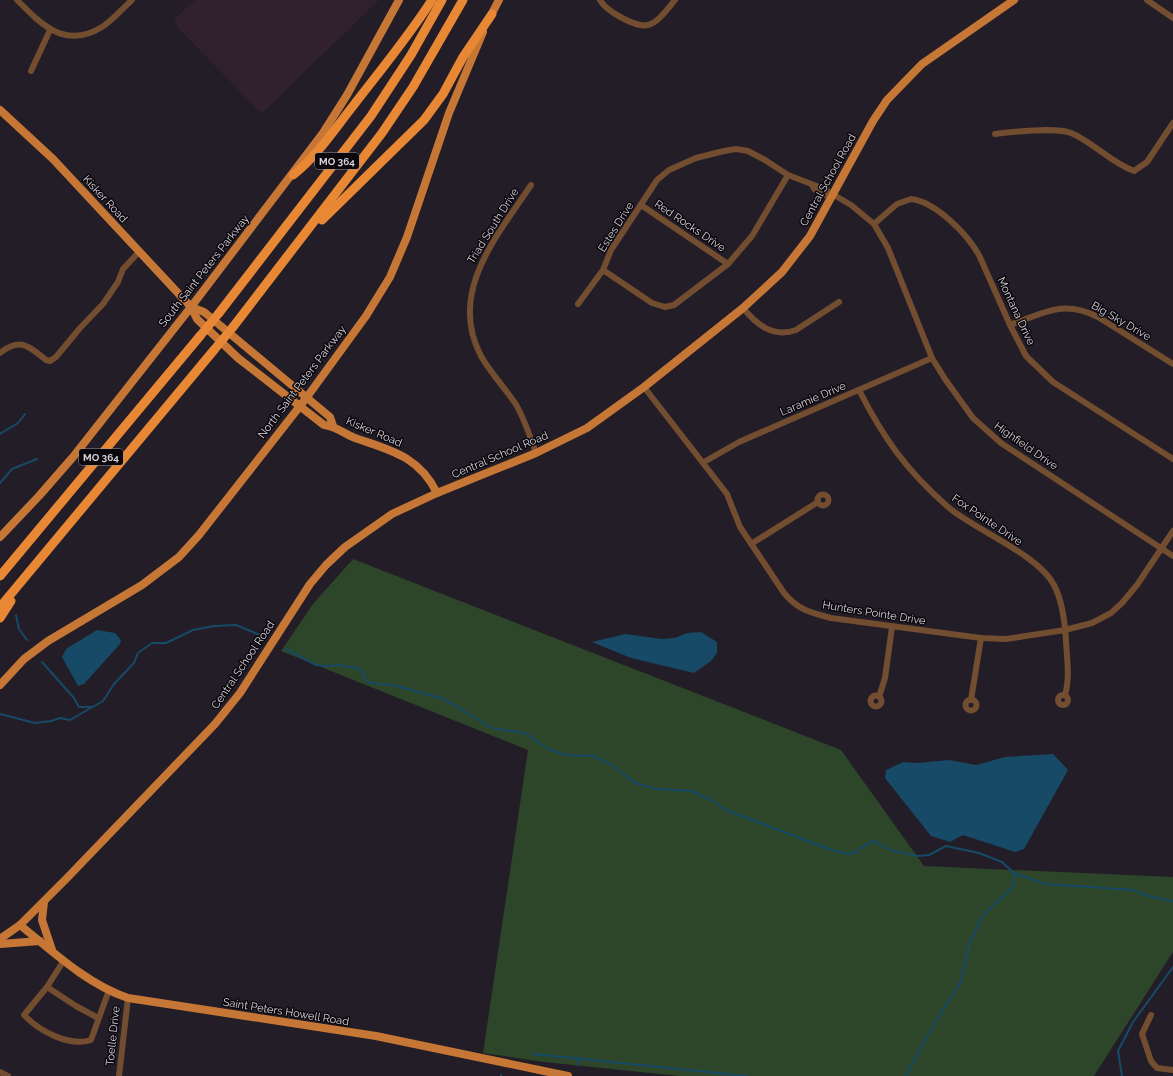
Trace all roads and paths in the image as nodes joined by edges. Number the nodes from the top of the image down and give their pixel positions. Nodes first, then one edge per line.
1 (17, 0) edge
2 (399, 0) edge
3 (432, 0) edge
4 (442, 0) edge
5 (463, 0) edge
6 (499, 0) edge
7 (600, 0) edge
8 (675, 0) edge
9 (1014, 0) edge
10 (1147, 0) edge
11 (129, 1) edge
12 (492, 14) junction
13 (1173, 18) edge
14 (50, 30) junction
15 (31, 71) dead end
16 (0, 110) edge
17 (1173, 123) edge
18 (995, 134) dead end
19 (293, 175) junction
20 (788, 175) junction
21 (531, 185) dead end
22 (831, 194) junction
23 (641, 205) junction
24 (874, 224) junction
25 (293, 250) junction
26 (139, 252) junction
27 (728, 264) junction
28 (603, 270) junction
29 (839, 302) dead end
30 (578, 304) dead end
31 (191, 307) junction
32 (743, 308) junction
33 (1010, 326) junction
34 (0, 353) edge
35 (932, 358) junction
36 (1173, 364) edge
37 (644, 387) junction
38 (859, 390) junction
39 (306, 397) junction
40 (300, 406) junction
41 (333, 426) junction
42 (536, 453) junction
43 (1173, 459) edge
44 (704, 462) junction
45 (437, 493) junction
46 (818, 502) dead end
47 (1173, 531) edge
48 (0, 537) edge
49 (751, 544) junction
50 (1162, 549) junction
51 (1173, 556) edge
52 (31, 569) junction
53 (0, 576) edge
54 (0, 607) edge
55 (0, 618) edge
56 (892, 626) junction
57 (1065, 630) junction
58 (981, 638) junction
59 (0, 685) edge
60 (1065, 695) dead end
61 (879, 697) dead end
62 (971, 700) dead end
63 (44, 902) junction
64 (20, 925) junction
65 (0, 939) edge
66 (40, 941) junction
67 (0, 944) edge
68 (52, 951) junction
69 (64, 960) junction
70 (47, 987) junction
71 (109, 990) junction
72 (128, 998) junction
73 (1152, 1015) dead end
74 (98, 1018) junction
75 (1173, 1070) edge
76 (0, 1072) edge
77 (8, 1076) edge
78 (119, 1076) edge
79 (568, 1076) edge

1 - 14 street
2 - 19 main road, South Saint Peters Parkway
3 - 19 highway
4 - 53 highway, MO 364, bridge
5 - 25 highway, MO 364
6 - 12 main road, North Saint Peters Parkway
7 - 8 street
9 - 22 main road, Central School Road
10 - 13 street
11 - 14 street
12 - 25 highway
12 - 39 main road, North Saint Peters Parkway
14 - 15 street
16 - 26 main road, Kisker Road
17 - 18 street
19 - 31 main road, South Saint Peters Parkway
20 - 22 street, Estes Drive
20 - 23 street, Estes Drive
20 - 27 street, Estes Drive
21 - 42 street, Triad South Drive
22 - 24 street, Highfield Drive
22 - 32 main road, Central School Road
23 - 27 street, Red Rocks Drive
23 - 28 street, Estes Drive
24 - 33 street, Montana Drive
24 - 35 street, Highfield Drive
25 - 52 highway, MO 364, bridge
26 - 31 main road, Kisker Road
26 - 34 street
27 - 28 street, Estes Drive
28 - 30 street
29 - 32 street
31 - 39 main road, Kisker Road
31 - 40 main road, Kisker Road
31 - 48 main road, South Saint Peters Parkway
32 - 37 main road, Central School Road
33 - 36 street, Big Sky Drive
33 - 43 street, Montana Drive
35 - 38 street, Laramie Drive
35 - 50 street, Highfield Drive
37 - 42 main road, Central School Road
37 - 44 street, Hunters Pointe Drive
38 - 44 street, Laramie Drive
38 - 57 street, Fox Pointe Drive
39 - 40 main road, North Saint Peters Parkway
39 - 41 main road, Kisker Road
40 - 41 main road, Kisker Road
40 - 59 main road, North Saint Peters Parkway
41 - 45 main road, Kisker Road
42 - 45 main road, Central School Road
44 - 49 street, Hunters Pointe Drive
45 - 63 main road, Central School Road
46 - 49 street
47 - 50 street, Hunters Pointe Drive
49 - 56 street, Hunters Pointe Drive
50 - 51 street, Highfield Drive
50 - 57 street, Hunters Pointe Drive
52 - 54 highway, MO 364
52 - 55 highway
56 - 58 street, Hunters Pointe Drive
56 - 61 street
57 - 58 street, Hunters Pointe Drive
57 - 60 street, Fox Pointe Drive
58 - 62 street
63 - 64 main road, Central School Road
63 - 68 main road
64 - 65 main road, Central School Road
64 - 66 main road, Saint Peters Howell Road
66 - 67 main road
66 - 68 main road, Saint Peters Howell Road
68 - 69 main road, Saint Peters Howell Road
69 - 70 street
69 - 71 main road, Saint Peters Howell Road
70 - 74 street
70 - 74 street
71 - 72 main road, Saint Peters Howell Road
71 - 74 street
72 - 78 street, Toelle Drive
72 - 79 main road, Saint Peters Howell Road
73 - 75 street
76 - 77 street

